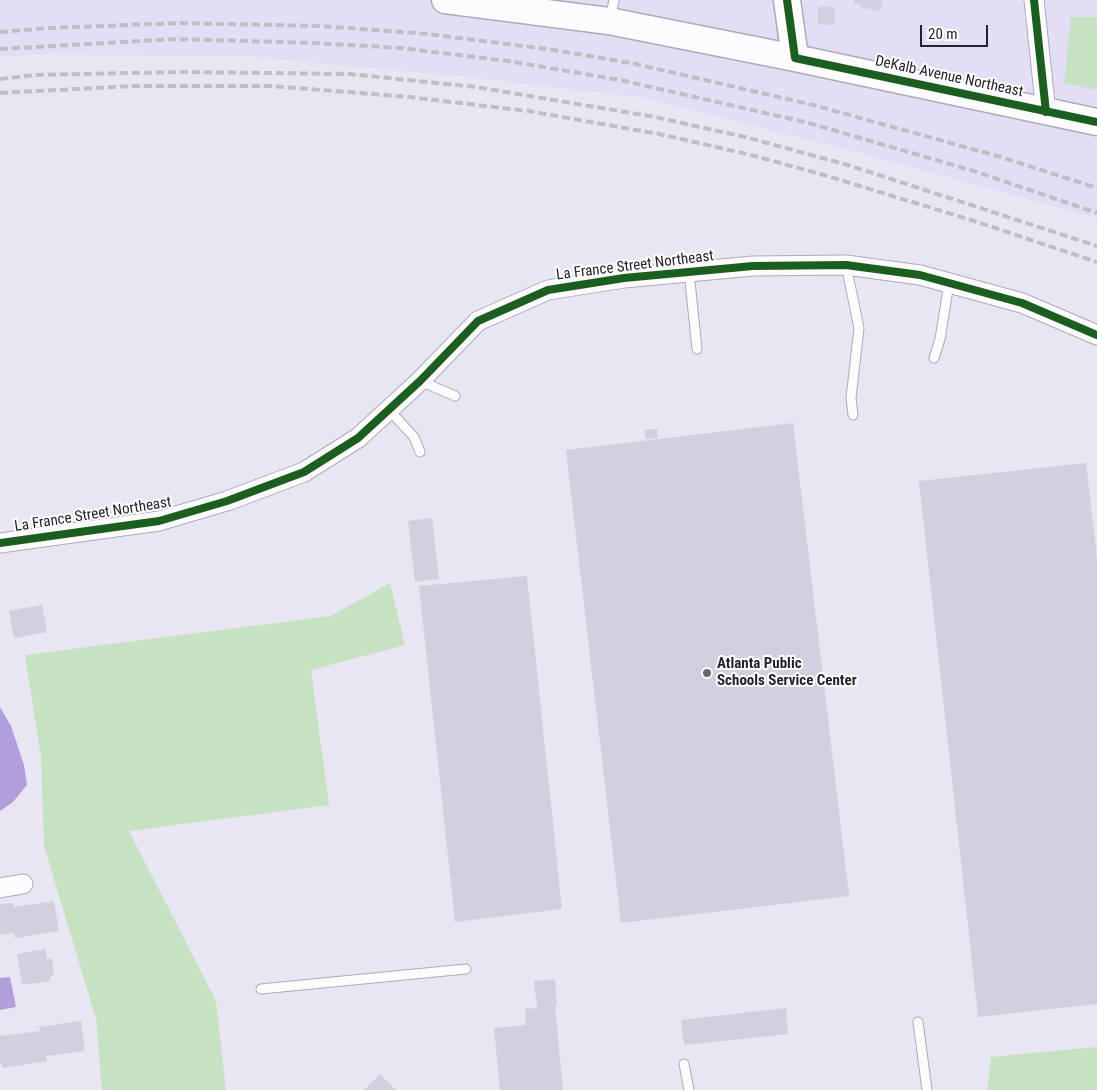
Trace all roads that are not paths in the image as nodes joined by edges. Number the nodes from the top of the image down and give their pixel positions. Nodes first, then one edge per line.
1 (445, 0) edge
2 (787, 0) edge
3 (1034, 0) edge
4 (612, 11) edge
5 (795, 58) junction
6 (1046, 112) junction
7 (1097, 122) edge
8 (846, 265) junction
9 (688, 272) junction
10 (949, 283) junction
11 (1097, 335) edge
12 (697, 349) dead end
13 (934, 358) dead end
14 (420, 381) junction
15 (455, 396) dead end
16 (389, 410) junction
17 (853, 415) dead end
18 (420, 452) dead end
19 (0, 543) edge
20 (24, 884) dead end
21 (0, 888) edge
22 (466, 969) dead end
23 (261, 989) dead end
24 (918, 1022) dead end
25 (684, 1064) dead end
26 (689, 1090) edge
27 (927, 1090) edge

1 - 4 main road, DeKalb Avenue Northeast
2 - 5 main road
3 - 6 street
4 - 5 main road, DeKalb Avenue Northeast
5 - 6 main road, DeKalb Avenue Northeast
6 - 7 main road, DeKalb Avenue Northeast
8 - 9 street, La France Street Northeast
8 - 10 street, La France Street Northeast
8 - 17 lane
9 - 12 lane
9 - 14 street, La France Street Northeast
10 - 11 street, La France Street Northeast
10 - 13 lane
14 - 15 lane
14 - 16 street, La France Street Northeast
16 - 18 lane
16 - 19 street, La France Street Northeast
20 - 21 street
22 - 23 lane
24 - 27 lane
25 - 26 lane

